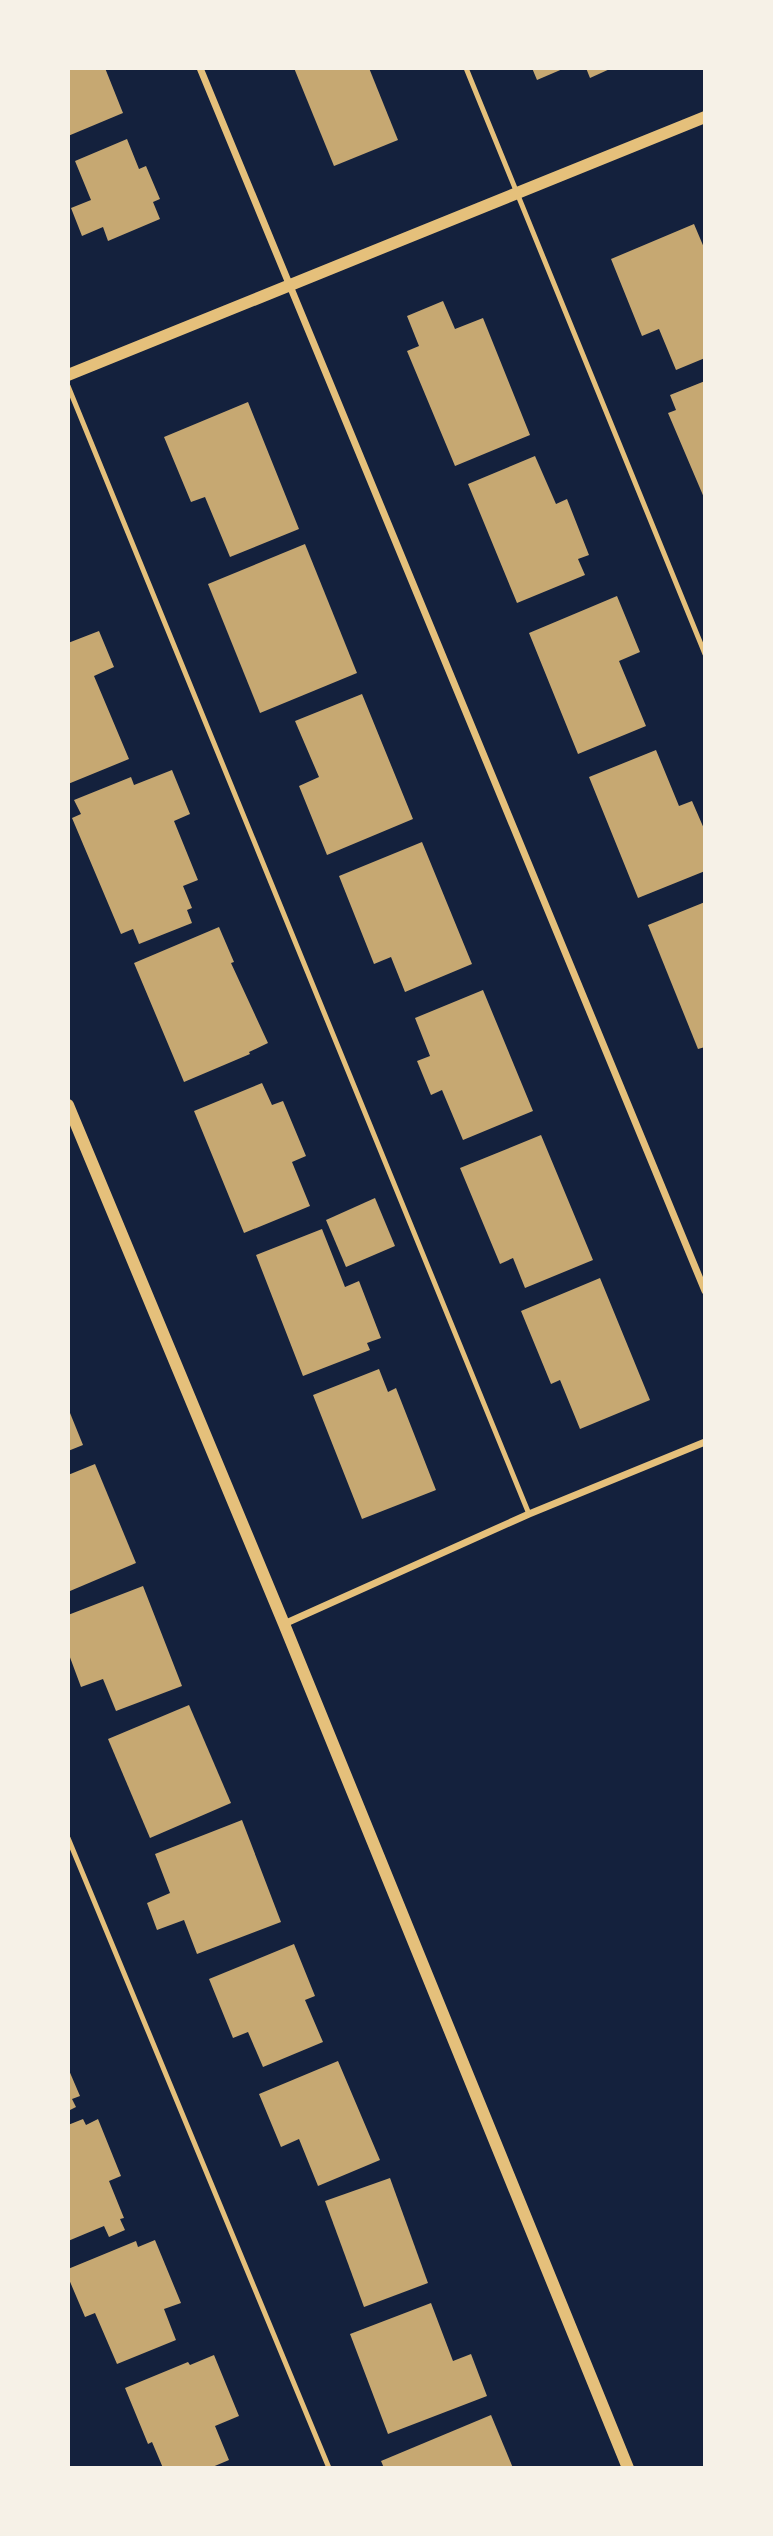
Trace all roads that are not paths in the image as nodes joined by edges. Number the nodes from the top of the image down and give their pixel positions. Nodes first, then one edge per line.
1 (200, 68) edge
2 (466, 68) edge
3 (705, 117) edge
4 (518, 192) junction
5 (289, 286) junction
6 (68, 375) edge
7 (68, 386) edge
8 (705, 654) edge
9 (68, 1105) edge
10 (705, 1291) edge
11 (705, 1442) edge
12 (529, 1514) junction
13 (284, 1624) junction
14 (68, 1839) edge
15 (330, 2468) edge
16 (628, 2468) edge

1 - 5 street
2 - 4 lane
3 - 4 street
4 - 5 street
4 - 8 lane
5 - 6 street
5 - 10 street
7 - 12 lane
9 - 13 street
11 - 12 street
12 - 13 street
13 - 16 street
14 - 15 lane

